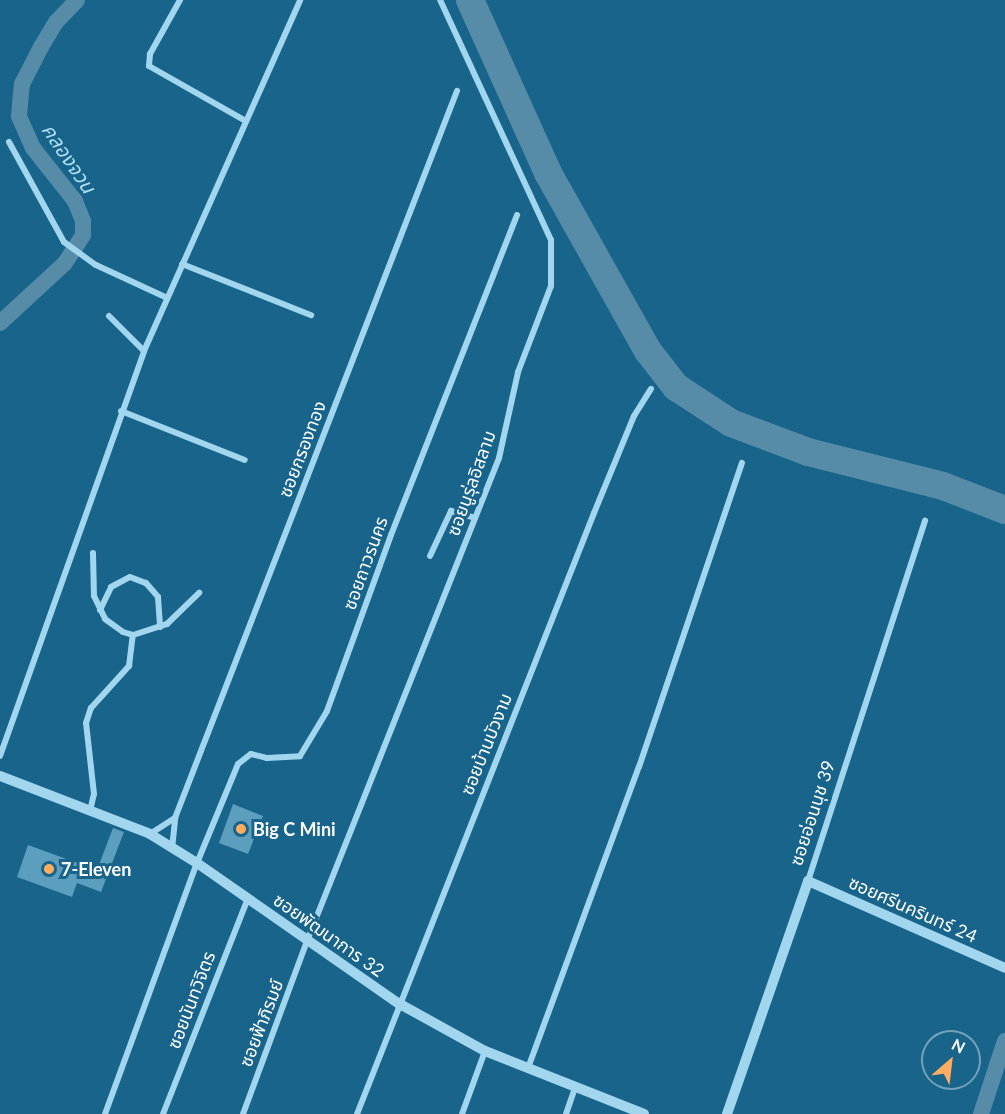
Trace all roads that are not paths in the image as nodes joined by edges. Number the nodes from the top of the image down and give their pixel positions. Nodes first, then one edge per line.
1 (180, 0) edge
2 (300, 0) edge
3 (440, 0) edge
4 (457, 91) dead end
5 (244, 120) junction
6 (9, 142) dead end
7 (517, 215) dead end
8 (182, 264) junction
9 (167, 298) junction
10 (310, 315) dead end
11 (109, 316) dead end
12 (144, 351) junction
13 (651, 389) dead end
14 (121, 411) junction
15 (245, 460) dead end
16 (742, 463) dead end
17 (475, 518) junction
18 (925, 521) dead end
19 (93, 553) dead end
20 (430, 556) dead end
21 (199, 593) dead end
22 (100, 610) junction
23 (160, 627) junction
24 (133, 635) junction
25 (0, 756) edge
26 (0, 776) edge
27 (90, 810) junction
28 (175, 818) junction
29 (150, 834) junction
30 (172, 849) junction
31 (197, 863) junction
32 (808, 881) junction
33 (248, 898) junction
34 (307, 941) junction
35 (1005, 968) edge
36 (398, 1004) junction
37 (485, 1051) junction
38 (528, 1068) junction
39 (575, 1088) junction
40 (105, 1114) edge
41 (163, 1114) edge
42 (243, 1114) edge
43 (357, 1114) edge
44 (462, 1114) edge
45 (566, 1114) edge
46 (644, 1114) edge
47 (726, 1114) edge

1 - 5 street
2 - 5 street
3 - 17 street, ซอยนูรุ่ลอิสลาม
4 - 28 street, ซอยกรองทอง
5 - 8 street
6 - 9 street
7 - 31 street, ซอยถาวรนคร
8 - 9 street
8 - 10 street
9 - 12 street
11 - 12 street
12 - 14 street
13 - 36 street, ซอยบ้านบัวงาม
14 - 15 street
14 - 25 street
16 - 38 street
17 - 20 street
17 - 34 street, ซอยนูรุ่ลอิสลาม
18 - 32 street, ซอยอ่อนนุช 39
19 - 22 street
21 - 23 street
22 - 23 street
22 - 24 street
23 - 24 street
24 - 27 street
26 - 27 street, ซอยพัฒนาการ 32
27 - 29 street, ซอยพัฒนาการ 32
28 - 29 street
28 - 30 street, ซอยกรองทอง
29 - 30 street, ซอยพัฒนาการ 32
30 - 31 street, ซอยพัฒนาการ 32
31 - 33 street, ซอยพัฒนาการ 32
31 - 40 street
32 - 35 street, ซอยศรีนครินทร์ 24
32 - 47 street, ซอยอ่อนนุช 39
33 - 34 street, ซอยพัฒนาการ 32
33 - 41 street, ซอยนันทวิจิตร
34 - 36 street, ซอยพัฒนาการ 32
34 - 42 street, ซอยฟ้าภิรมย์
36 - 37 street, ซอยพัฒนาการ 32
36 - 43 street, ซอยบ้านบัวงาม
37 - 38 street, ซอยพัฒนาการ 32
37 - 44 street
38 - 39 street, ซอยพัฒนาการ 32
39 - 45 street
39 - 46 street, ซอยพัฒนาการ 32

